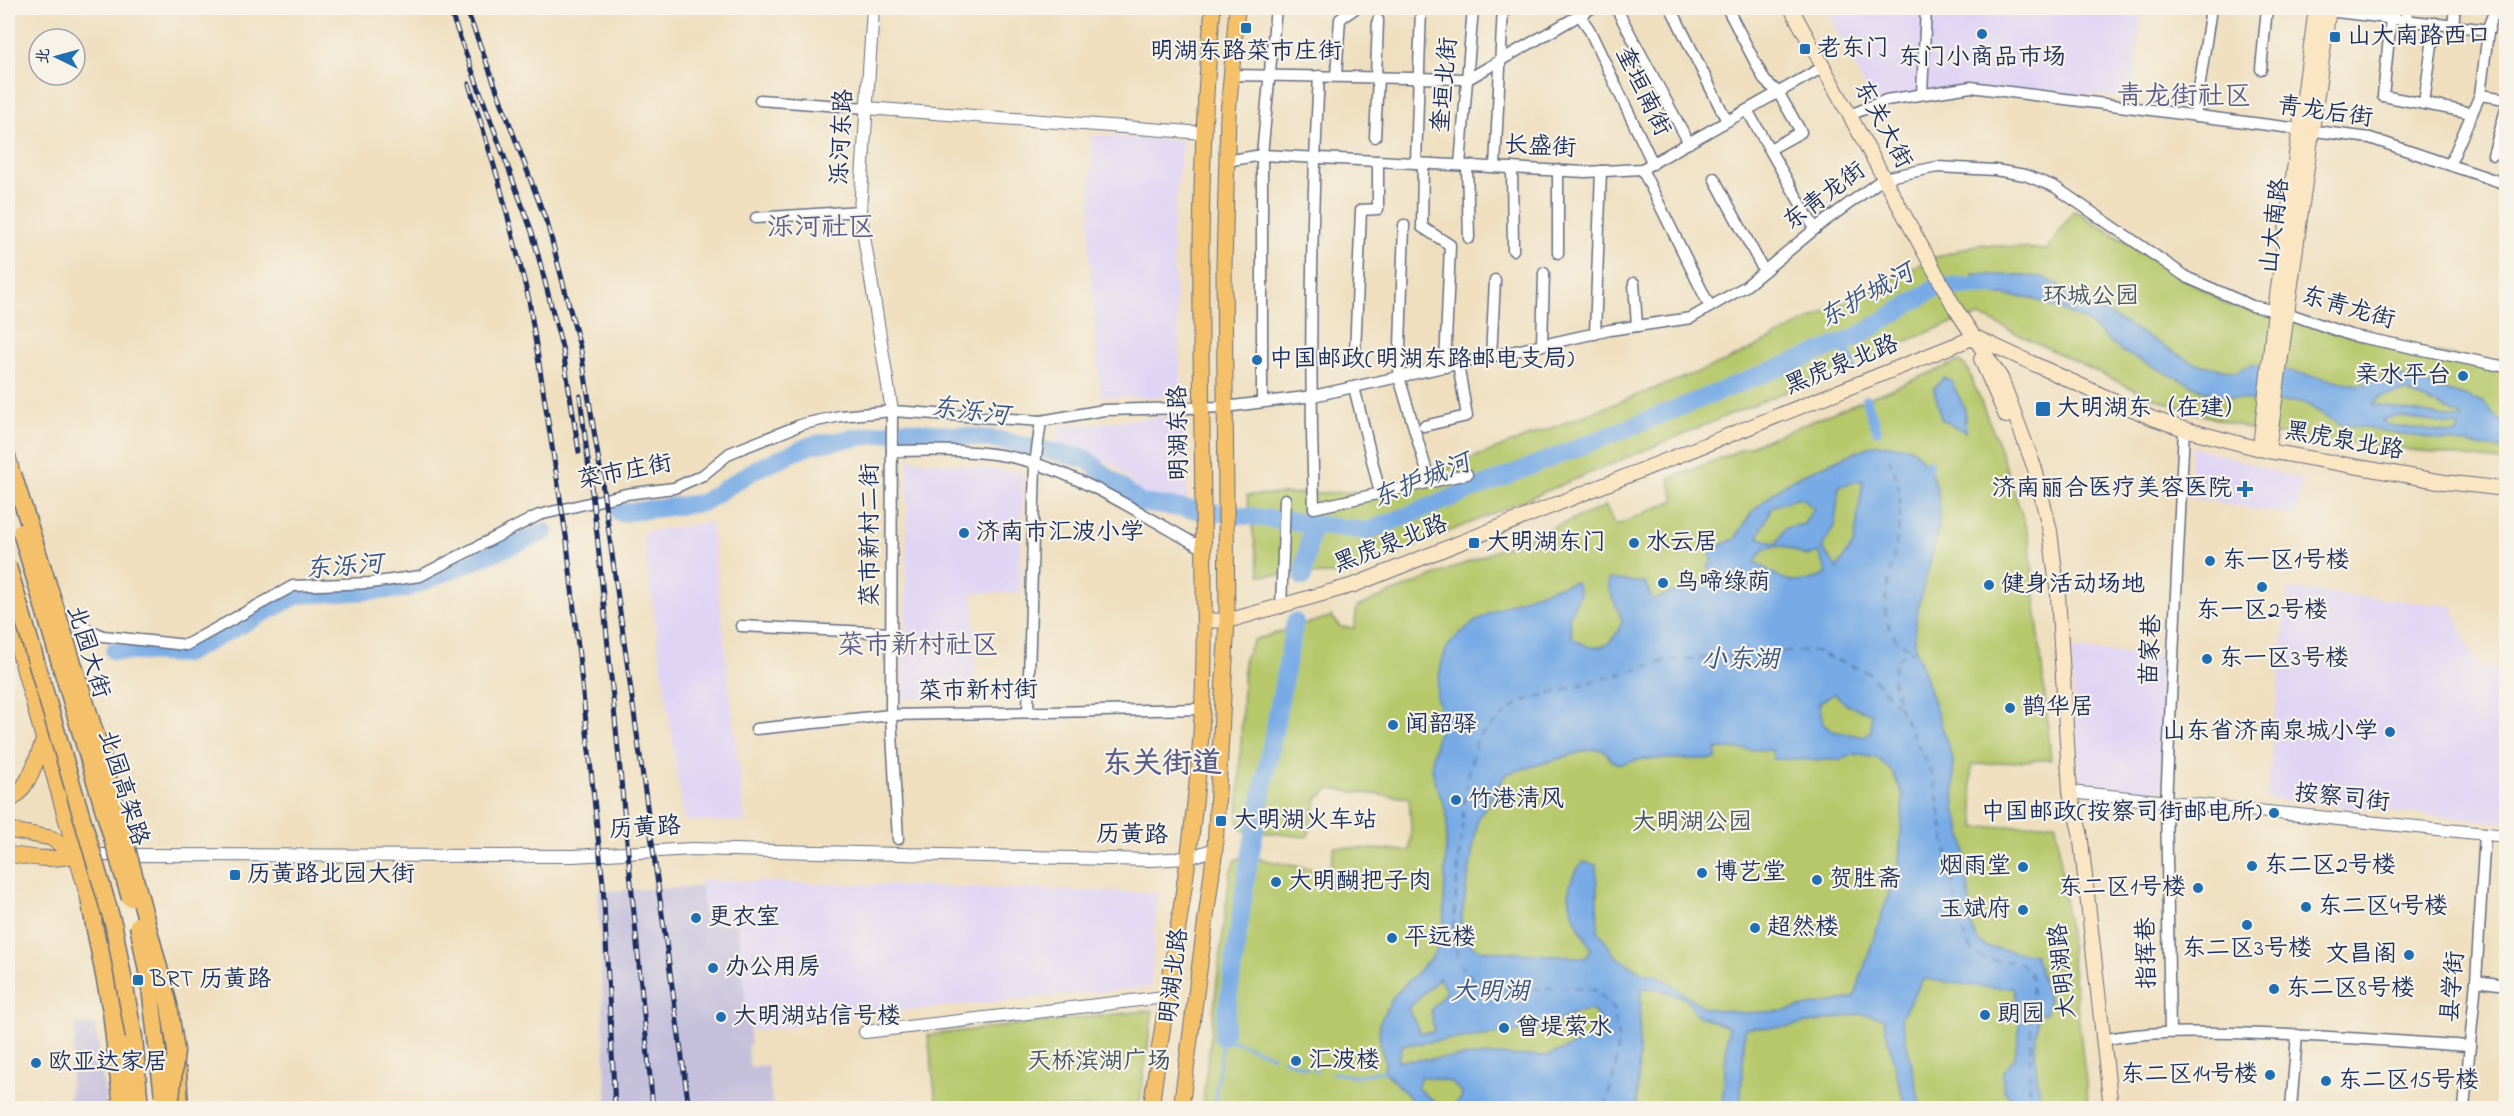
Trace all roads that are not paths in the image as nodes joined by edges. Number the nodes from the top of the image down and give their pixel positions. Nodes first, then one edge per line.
1 (873, 8) edge
2 (1213, 8) edge
3 (1237, 8) edge
4 (1276, 8) edge
5 (1356, 8) edge
6 (1421, 8) edge
7 (1473, 8) edge
8 (1503, 8) edge
9 (1592, 8) edge
10 (1616, 8) edge
11 (1671, 8) edge
12 (1727, 8) edge
13 (1791, 8) edge
14 (1926, 8) edge
15 (2211, 8) edge
16 (2267, 8) edge
17 (2407, 8) edge
18 (2455, 8) edge
19 (2496, 8) edge
20 (2324, 9) edge
21 (1578, 11) edge
22 (2391, 18) junction
23 (1378, 20) dead end
24 (2406, 20) junction
25 (2435, 23) junction
26 (2453, 25) junction
27 (2489, 30) junction
28 (1500, 60) junction
29 (1825, 66) junction
30 (2261, 69) dead end
31 (1231, 75) junction
32 (1269, 75) junction
33 (1319, 76) junction
34 (1336, 76) junction
35 (1377, 77) junction
36 (1419, 78) junction
37 (1468, 79) junction
38 (1778, 92) junction
39 (1922, 93) junction
40 (2480, 95) junction
41 (2506, 99) edge
42 (760, 100) dead end
43 (2424, 104) junction
44 (866, 108) junction
45 (1747, 110) junction
46 (2506, 110) edge
47 (2472, 113) junction
48 (1850, 115) junction
49 (2195, 116) junction
50 (1727, 121) junction
51 (2305, 130) junction
52 (1204, 133) junction
53 (1375, 137) dead end
54 (1689, 143) junction
55 (1770, 149) junction
56 (2493, 154) dead end
57 (1262, 155) junction
58 (1315, 159) junction
59 (1227, 161) junction
60 (1378, 161) junction
61 (1419, 163) junction
62 (1653, 164) junction
63 (2450, 164) junction
64 (1463, 166) junction
65 (1495, 167) junction
66 (1512, 168) junction
67 (1642, 169) junction
68 (1558, 170) junction
69 (1601, 171) junction
70 (1714, 178) dead end
71 (1884, 178) junction
72 (2506, 184) edge
73 (860, 211) junction
74 (756, 219) dead end
75 (1404, 225) dead end
76 (1815, 229) junction
77 (1469, 238) dead end
78 (1513, 250) dead end
79 (1558, 253) dead end
80 (1764, 271) junction
81 (1544, 273) dead end
82 (1495, 280) dead end
83 (1634, 283) dead end
84 (1710, 307) junction
85 (2281, 314) junction
86 (1637, 326) junction
87 (1595, 334) junction
88 (1975, 337) junction
89 (1542, 345) junction
90 (1355, 353) dead end
91 (1491, 357) junction
92 (1458, 364) junction
93 (1445, 367) junction
94 (2506, 367) edge
95 (1399, 377) junction
96 (1354, 387) junction
97 (1310, 396) junction
98 (1262, 402) junction
99 (1202, 407) junction
100 (1225, 407) junction
101 (892, 411) junction
102 (1040, 426) junction
103 (1424, 426) dead end
104 (2184, 429) junction
105 (892, 446) junction
106 (2264, 450) junction
107 (8, 456) edge
108 (1035, 462) junction
109 (1467, 474) dead end
110 (10, 481) edge
111 (1431, 482) junction
112 (2506, 489) edge
113 (1380, 494) junction
114 (1285, 499) dead end
115 (1203, 548) junction
116 (8, 566) edge
117 (1281, 608) junction
118 (52, 613) junction
119 (8, 619) edge
120 (1204, 620) junction
121 (1227, 621) junction
122 (741, 626) dead end
123 (891, 633) junction
124 (1202, 709) junction
125 (1028, 712) junction
126 (891, 715) junction
127 (756, 729) dead end
128 (44, 739) junction
129 (2068, 793) junction
130 (8, 801) edge
131 (2166, 802) junction
132 (8, 830) edge
133 (2485, 833) junction
134 (2506, 836) edge
135 (898, 839) dead end
136 (1215, 849) junction
137 (8, 854) edge
138 (76, 855) junction
139 (119, 857) junction
140 (1188, 858) junction
141 (90, 904) junction
142 (140, 930) junction
143 (2476, 981) junction
144 (2506, 985) edge
145 (1166, 996) junction
146 (170, 1005) junction
147 (865, 1032) dead end
148 (2170, 1032) junction
149 (2297, 1035) junction
150 (2102, 1040) junction
151 (2470, 1046) junction
152 (176, 1051) junction
153 (122, 1108) edge
154 (131, 1108) edge
155 (140, 1108) edge
156 (163, 1108) edge
157 (169, 1108) edge
158 (180, 1108) edge
159 (1151, 1108) edge
160 (1181, 1108) edge
161 (2102, 1108) edge
162 (2110, 1108) edge
163 (2291, 1108) edge
164 (2464, 1108) edge

1 - 44 street, 泺河东路
2 - 52 main road, 明湖东路
3 - 31 main road, 明湖东路
4 - 32 street
5 - 34 street
6 - 36 street
7 - 37 street, 奎垣北街
8 - 28 street
9 - 21 street
10 - 54 street
11 - 50 street
12 - 38 street
13 - 29 main road, 东关大街
14 - 39 street
15 - 49 street
16 - 30 street
17 - 24 street
18 - 26 street
19 - 27 street
20 - 22 street
20 - 51 main road, 山大南路
21 - 28 street
21 - 62 street, 奎垣南街
22 - 24 street
22 - 43 street
23 - 35 street
24 - 25 street
25 - 26 street
25 - 43 street
26 - 27 street
27 - 40 street
28 - 37 street
28 - 65 street
29 - 38 street, 长盛街
29 - 48 main road, 东关大街
31 - 32 street
31 - 59 main road, 明湖东路
32 - 33 street
32 - 57 street
33 - 34 street
33 - 58 street
34 - 35 street
35 - 36 street
35 - 53 street
36 - 37 street
36 - 61 street
37 - 64 street, 奎垣北街
38 - 45 street, 长盛街
38 - 55 street
39 - 48 street, 青龙后街
39 - 49 street, 青龙后街
40 - 41 street
40 - 47 street
42 - 44 street
43 - 47 street
44 - 52 street
44 - 73 street, 泺河东路
45 - 50 street, 长盛街
45 - 55 street
46 - 56 street
47 - 63 street
48 - 71 main road, 东关大街
49 - 51 street, 青龙后街
50 - 54 street, 长盛街
51 - 63 street, 青龙后街
51 - 85 main road, 山大南路
52 - 99 main road, 明湖东路
54 - 62 street, 长盛街
55 - 76 street
57 - 58 street, 长盛街
57 - 59 street, 长盛街
57 - 98 street
58 - 60 street, 长盛街
58 - 97 street
59 - 100 main road, 明湖东路
60 - 61 street, 长盛街
60 - 90 street
61 - 64 street, 长盛街
61 - 93 street
62 - 67 street, 长盛街
63 - 72 street, 青龙后街
64 - 65 street, 长盛街
64 - 77 street, 奎垣北街
65 - 66 street, 长盛街
66 - 68 street, 长盛街
66 - 78 street
67 - 69 street, 长盛街
67 - 84 street
68 - 69 street, 长盛街
68 - 79 street
69 - 87 street
70 - 80 street
71 - 76 street, 东青龙街
71 - 85 street, 东青龙街
71 - 88 main road, 东关大街
73 - 74 street
73 - 101 street, 泺河东路
75 - 95 street
76 - 80 street, 东青龙街
80 - 84 street, 东青龙街
81 - 89 street
82 - 91 street
83 - 86 street
84 - 86 street, 东青龙街
85 - 94 street, 东青龙街
85 - 106 main road, 山大南路
86 - 87 street, 东青龙街
87 - 89 street, 东青龙街
88 - 104 main road, 黑虎泉北路
88 - 117 main road, 黑虎泉北路
88 - 129 main road, 大明湖路
89 - 91 street, 东青龙街
91 - 92 street, 东青龙街
92 - 93 street, 东青龙街
92 - 103 street
93 - 95 street, 东青龙街
95 - 96 street, 东青龙街
95 - 111 street
96 - 97 street, 东青龙街
96 - 113 street
97 - 98 street, 东青龙街
97 - 113 street
98 - 100 street, 东青龙街
99 - 100 street, 菜市庄街
99 - 102 street, 菜市庄街
99 - 115 main road, 明湖东路
100 - 121 main road, 明湖东路
101 - 102 street, 菜市庄街
101 - 105 street, 菜市新村二街
101 - 118 street, 菜市庄街
102 - 108 street
104 - 106 main road, 黑虎泉北路
104 - 131 street, 苗家巷
105 - 108 street
105 - 123 street, 菜市新村二街
106 - 112 main road, 黑虎泉北路
107 - 110 main road, 北园大街
108 - 115 street
108 - 125 street
109 - 111 street
110 - 118 main road, 北园大街
110 - 142 highway, 北园高架路, bridge
110 - 146 highway, bridge
111 - 113 street
114 - 117 street
115 - 120 main road, 明湖东路
116 - 155 highway, 北园高架路, bridge
117 - 121 main road, 黑虎泉北路
118 - 139 main road, 北园大街
119 - 128 main road
120 - 121 main road, 黑虎泉北路
120 - 124 main road, 明湖东路
121 - 136 main road, 明湖东路
122 - 123 street
123 - 126 street, 菜市新村二街
124 - 125 street, 菜市新村街
124 - 140 main road, 明湖东路
125 - 126 street, 菜市新村街
126 - 127 street, 菜市新村街
126 - 135 street, 菜市新村二街
128 - 130 main road
128 - 138 main road
129 - 131 street, 按察司街
129 - 150 main road, 大明湖路
129 - 161 main road, 大明湖路
131 - 133 street, 按察司街
131 - 148 street, 指挥巷
132 - 138 main road
133 - 134 street, 按察司街
133 - 143 street, 县学街
136 - 140 street, 历黄路
136 - 160 main road, 明湖北路
137 - 138 main road, 历黄路
138 - 139 street, 历黄路
138 - 141 main road
139 - 140 street, 历黄路
139 - 157 main road, 北园大街
140 - 145 main road, 明湖北路
141 - 153 highway
141 - 154 main road
142 - 146 highway, bridge
142 - 156 highway, 北园高架路, bridge
143 - 144 street
143 - 151 street, 县学街
145 - 147 street
145 - 159 main road, 明湖北路
146 - 152 highway, bridge
148 - 149 street
148 - 150 street
149 - 151 street
149 - 163 street
150 - 162 main road, 大明湖路
151 - 164 street, 县学街
152 - 157 highway, bridge
152 - 158 highway, bridge

